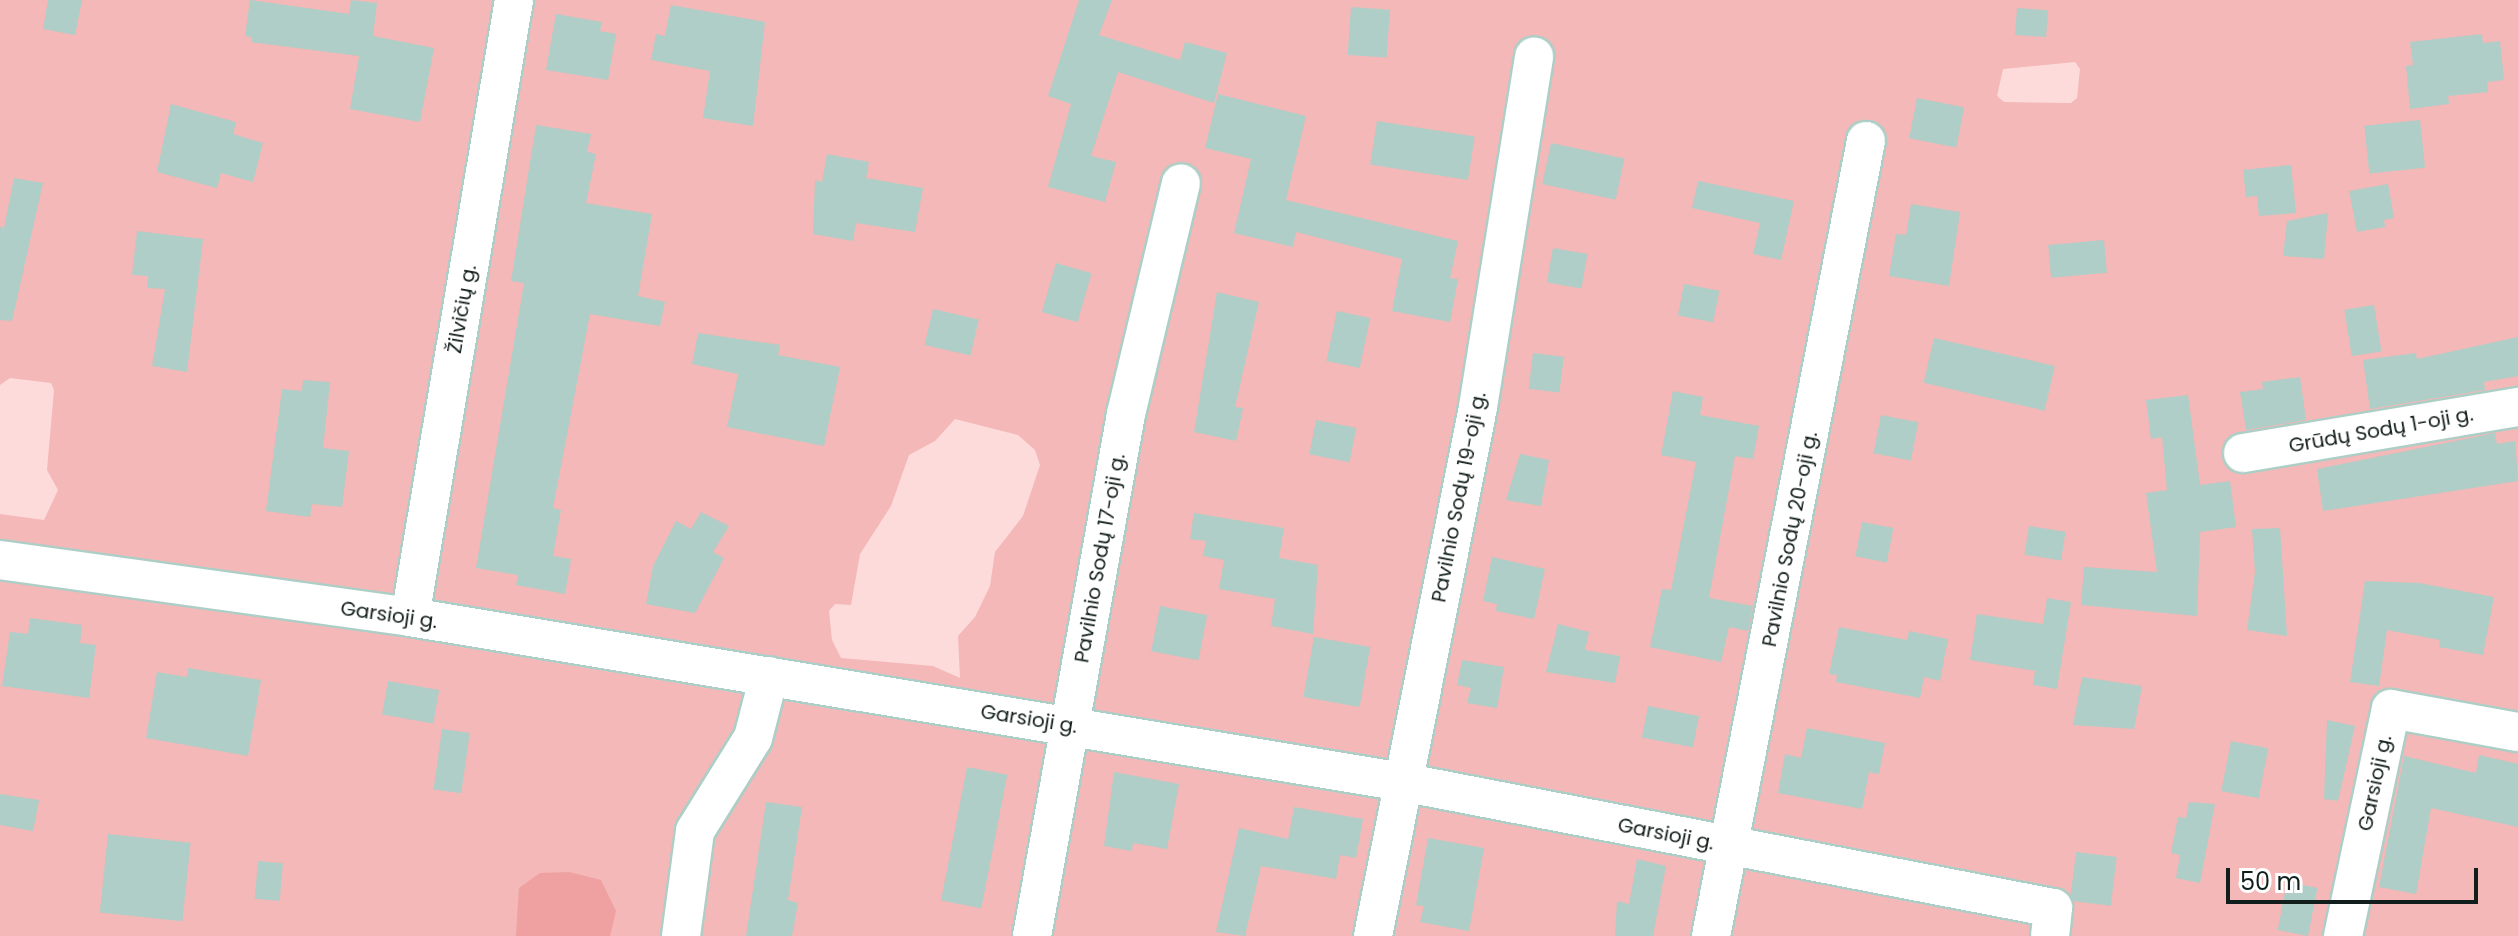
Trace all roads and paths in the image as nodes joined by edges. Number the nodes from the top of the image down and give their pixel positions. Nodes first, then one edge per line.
1 (514, 0) edge
2 (1534, 56) dead end
3 (1866, 141) dead end
4 (1181, 183) dead end
5 (2518, 407) edge
6 (2243, 453) dead end
7 (0, 560) edge
8 (410, 617) junction
9 (769, 676) junction
10 (1071, 726) junction
11 (2518, 732) edge
12 (1402, 782) junction
13 (1729, 847) junction
14 (2051, 922) edge
15 (681, 936) edge
16 (1032, 936) edge
17 (1373, 936) edge
18 (1711, 936) edge
19 (2343, 936) edge

1 - 8 street, Žilvičių g.
2 - 12 street, Pavilnio Sodų 19-oji g.
3 - 13 street, Pavilnio Sodų 20-oji g.
4 - 10 street, Pavilnio Sodų 17-oji g.
5 - 6 street, Grūdų Sodų 1-oji g.
7 - 8 street, Garsioji g.
8 - 9 street, Garsioji g.
9 - 10 street, Garsioji g.
9 - 15 street
10 - 12 street, Garsioji g.
10 - 16 street, Pavilnio Sodų 17-oji g.
11 - 19 street, Garsioji g.
12 - 13 street, Garsioji g.
12 - 17 street, Pavilnio Sodų 19-oji g.
13 - 14 street, Garsioji g.
13 - 18 street, Pavilnio Sodų 20-oji g.

